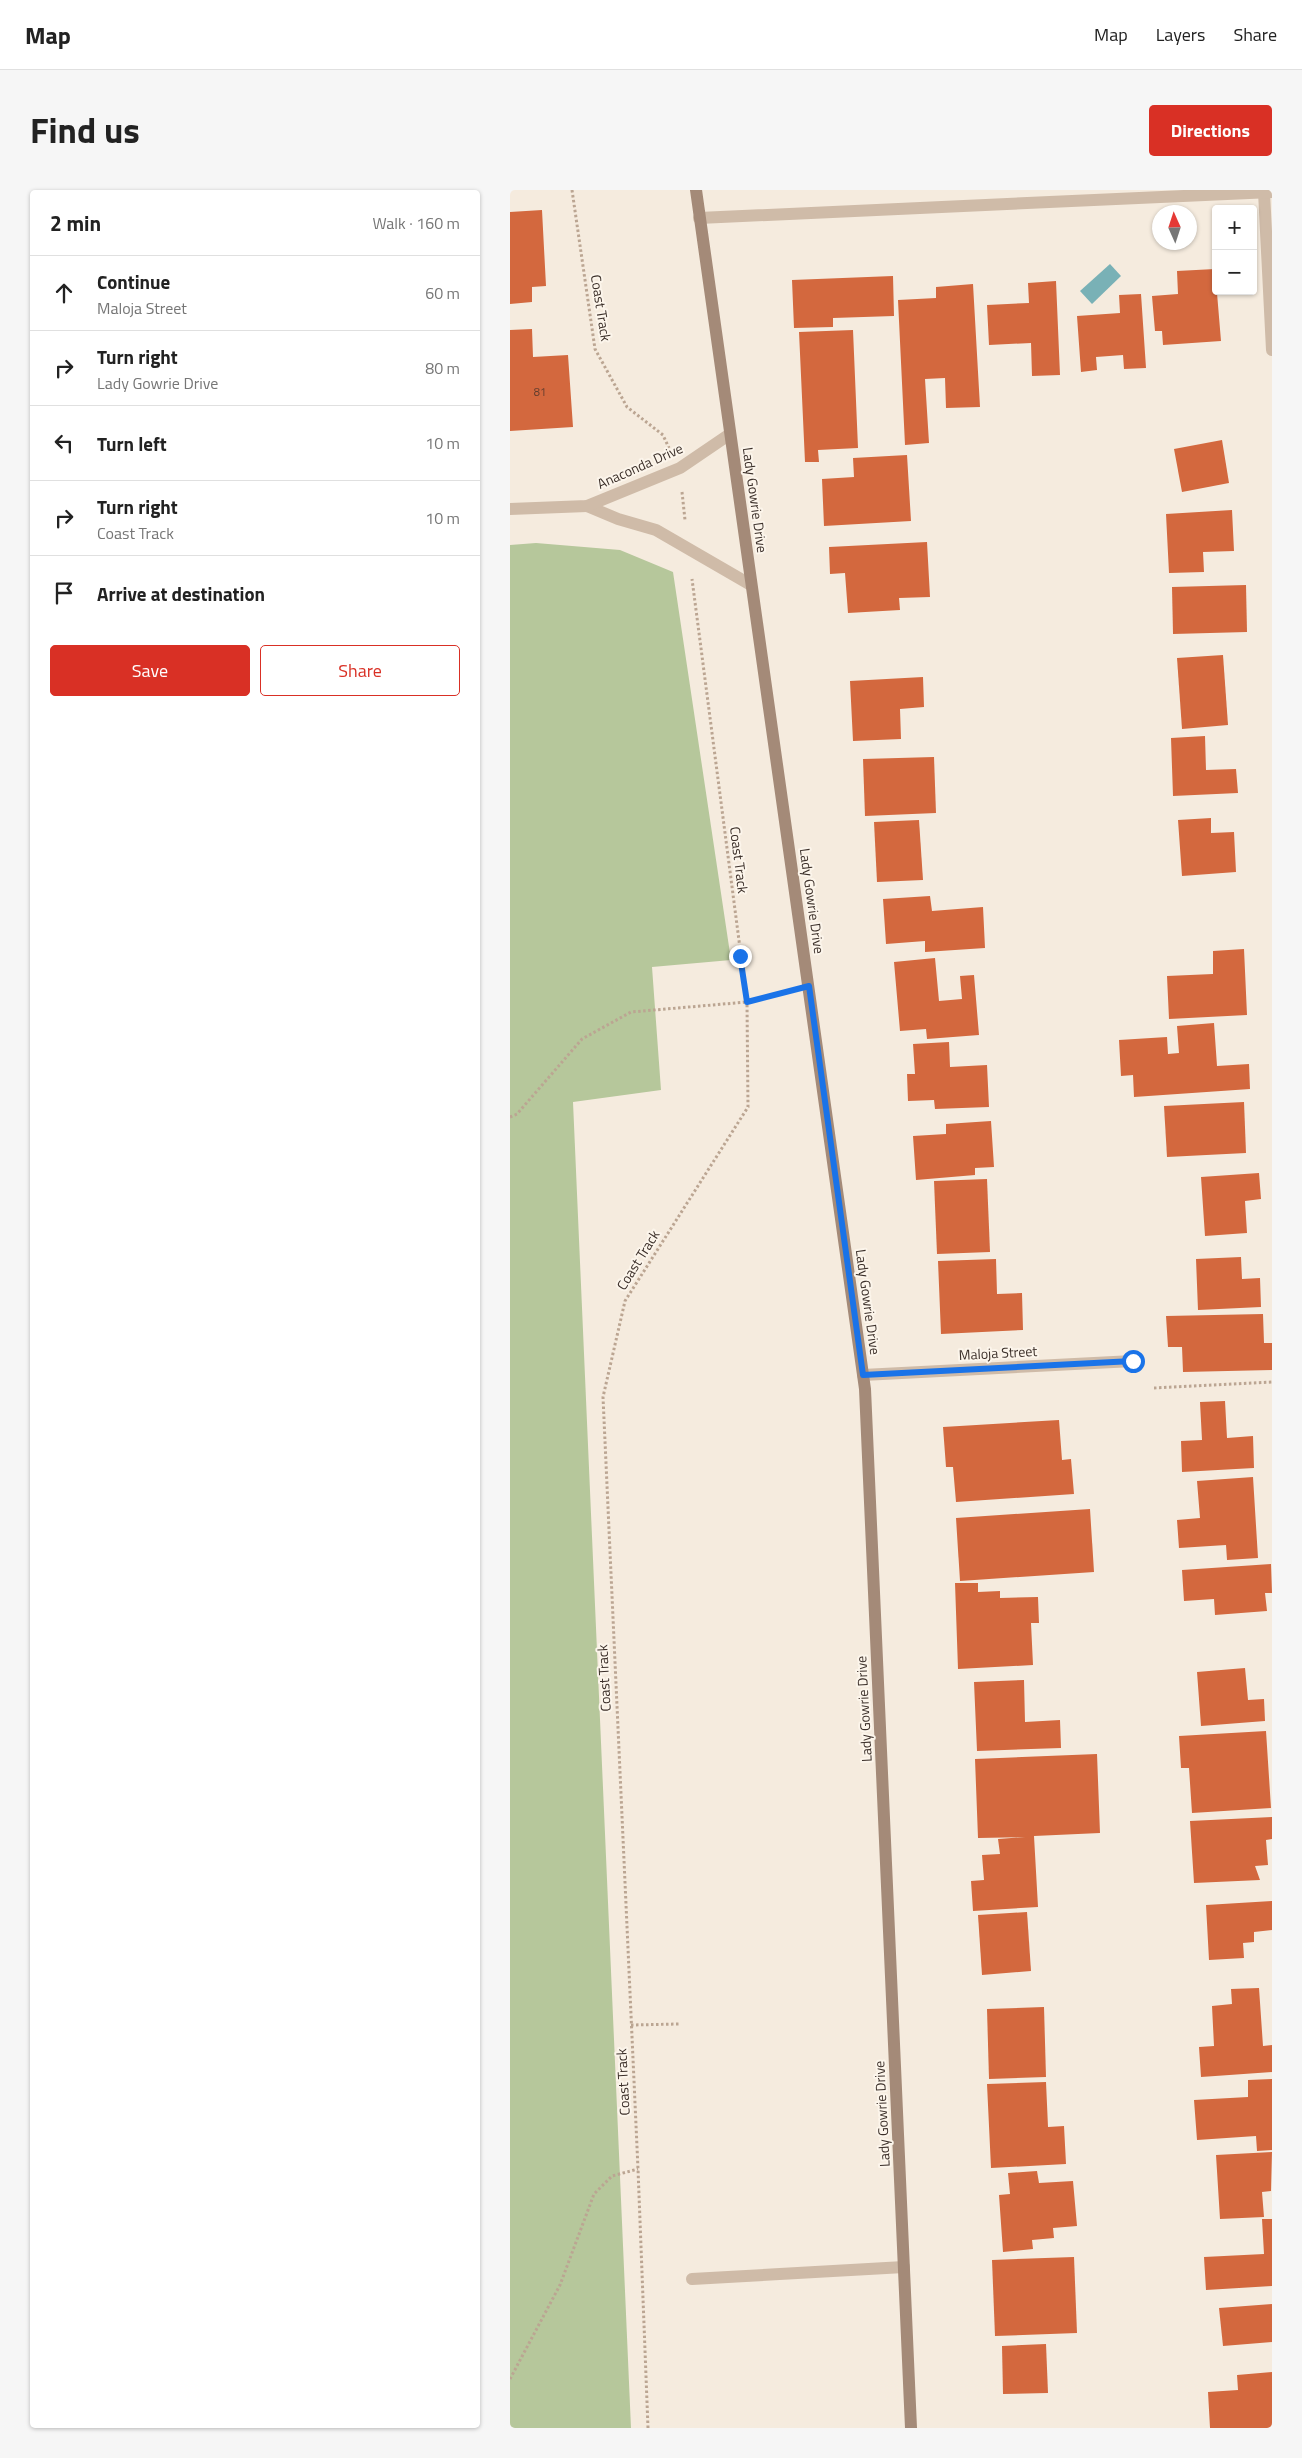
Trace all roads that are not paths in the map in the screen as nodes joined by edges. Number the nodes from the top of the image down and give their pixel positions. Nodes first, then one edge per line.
1 (696, 190) edge
2 (1268, 192) edge
3 (700, 218) junction
4 (1272, 350) edge
5 (730, 434) junction
6 (587, 506) junction
7 (510, 509) edge
8 (751, 585) junction
9 (1133, 1361) dead end
10 (863, 1375) junction
11 (904, 2267) junction
12 (692, 2279) dead end
13 (911, 2428) edge

1 - 3 main road, Lady Gowrie Drive
2 - 3 street
2 - 4 street
3 - 5 main road, Lady Gowrie Drive
5 - 6 street, Anaconda Drive
5 - 8 main road, Lady Gowrie Drive
6 - 7 street, Anaconda Drive
6 - 8 street, Anaconda Drive
8 - 10 main road, Lady Gowrie Drive
9 - 10 street, Maloja Street
10 - 11 main road, Lady Gowrie Drive
11 - 12 street
11 - 13 main road, Lady Gowrie Drive

